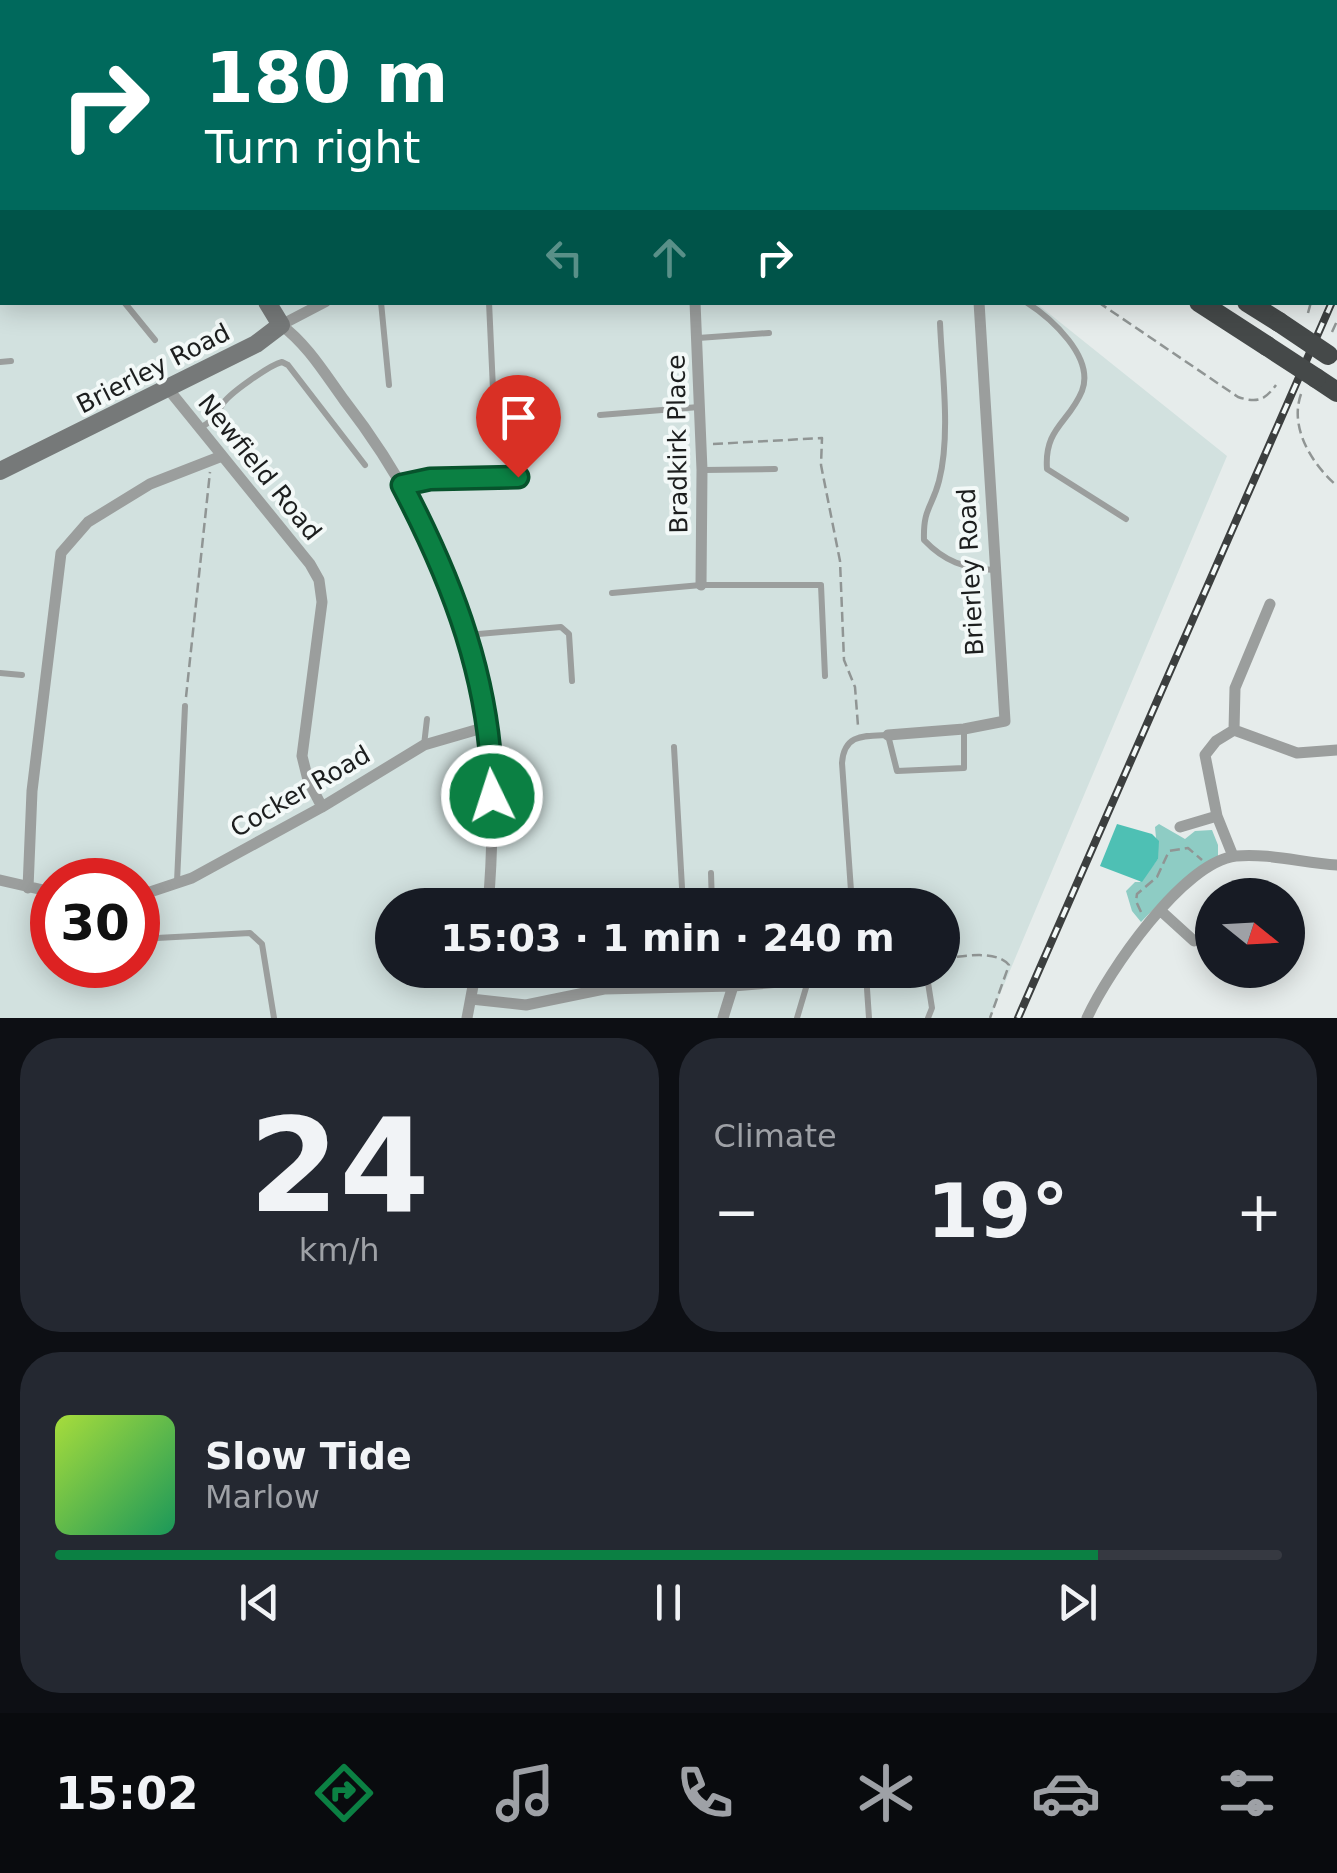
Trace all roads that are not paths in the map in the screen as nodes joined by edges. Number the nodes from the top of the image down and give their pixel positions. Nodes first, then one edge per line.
1 (126, 305) edge
2 (269, 305) edge
3 (319, 305) edge
4 (382, 305) edge
5 (489, 305) edge
6 (695, 305) edge
7 (979, 305) edge
8 (1029, 305) edge
9 (1205, 305) edge
10 (1253, 305) edge
11 (940, 323) dead end
12 (281, 324) junction
13 (768, 333) dead end
14 (696, 338) junction
15 (155, 340) dead end
16 (1332, 358) edge
17 (11, 361) dead end
18 (0, 362) edge
19 (388, 386) dead end
20 (169, 390) junction
21 (1337, 392) edge
22 (700, 406) junction
23 (600, 415) dead end
24 (200, 428) junction
25 (216, 458) junction
26 (365, 466) dead end
27 (775, 469) dead end
28 (702, 470) junction
29 (0, 471) edge
30 (402, 485) junction
31 (1126, 519) dead end
32 (994, 570) junction
33 (702, 585) junction
34 (612, 594) dead end
35 (1270, 604) dead end
36 (468, 634) junction
37 (0, 672) edge
38 (22, 675) dead end
39 (825, 676) dead end
40 (572, 681) dead end
41 (185, 706) road end
42 (427, 719) dead end
43 (486, 727) junction
44 (964, 729) junction
45 (1234, 730) junction
46 (888, 735) junction
47 (424, 745) junction
48 (674, 746) dead end
49 (1337, 750) edge
50 (322, 807) junction
51 (1218, 816) junction
52 (1180, 828) dead end
53 (1233, 856) junction
54 (1337, 866) edge
55 (710, 873) dead end
56 (0, 880) edge
57 (177, 883) junction
58 (28, 888) joint
59 (489, 888) edge
60 (682, 888) edge
61 (711, 888) edge
62 (851, 888) edge
63 (160, 889) edge
64 (1162, 911) junction
65 (160, 938) edge
66 (1194, 941) dead end
67 (473, 988) edge
68 (625, 988) edge
69 (732, 988) edge
70 (806, 988) edge
71 (862, 988) edge
72 (929, 988) edge
73 (471, 999) junction
74 (1090, 1017) edge
75 (274, 1018) edge
76 (467, 1018) edge
77 (722, 1018) edge
78 (797, 1018) edge
79 (868, 1018) edge
80 (928, 1018) edge

1 - 15 lane
2 - 12 street
3 - 12 street, Brierley Road
4 - 19 lane
5 - 30 lane
6 - 14 street, Bradkirk Place
7 - 32 street, Brierley Road
8 - 31 lane
9 - 21 highway, bridge
10 - 16 highway, bridge
11 - 32 lane
12 - 20 street, Brierley Road
12 - 30 street
13 - 14 lane
14 - 22 street, Bradkirk Place
17 - 18 lane
20 - 24 street, Newfield Road
20 - 29 street, Brierley Road
22 - 23 lane
22 - 28 street, Bradkirk Place
24 - 25 street, Newfield Road
24 - 26 lane
25 - 50 street, Newfield Road
25 - 58 street
27 - 28 lane
28 - 33 street, Bradkirk Place
30 - 36 street
32 - 44 street, Brierley Road
33 - 34 lane
33 - 39 lane
35 - 45 street
36 - 40 lane
36 - 43 street
37 - 38 lane
41 - 57 lane
42 - 47 lane
43 - 47 street, Cocker Road
43 - 59 street
44 - 46 street, Brierley Road
44 - 46 lane
45 - 49 street
45 - 51 street
46 - 62 lane
47 - 50 street, Cocker Road
48 - 60 lane
50 - 57 street, Cocker Road
51 - 52 street
51 - 53 street
53 - 54 street
53 - 64 street
55 - 61 lane
56 - 58 street
57 - 63 street, Cocker Road
64 - 66 street
64 - 74 street
65 - 75 lane
67 - 73 street
68 - 73 street
69 - 77 street
70 - 78 lane
71 - 79 lane
72 - 80 lane
73 - 76 street

